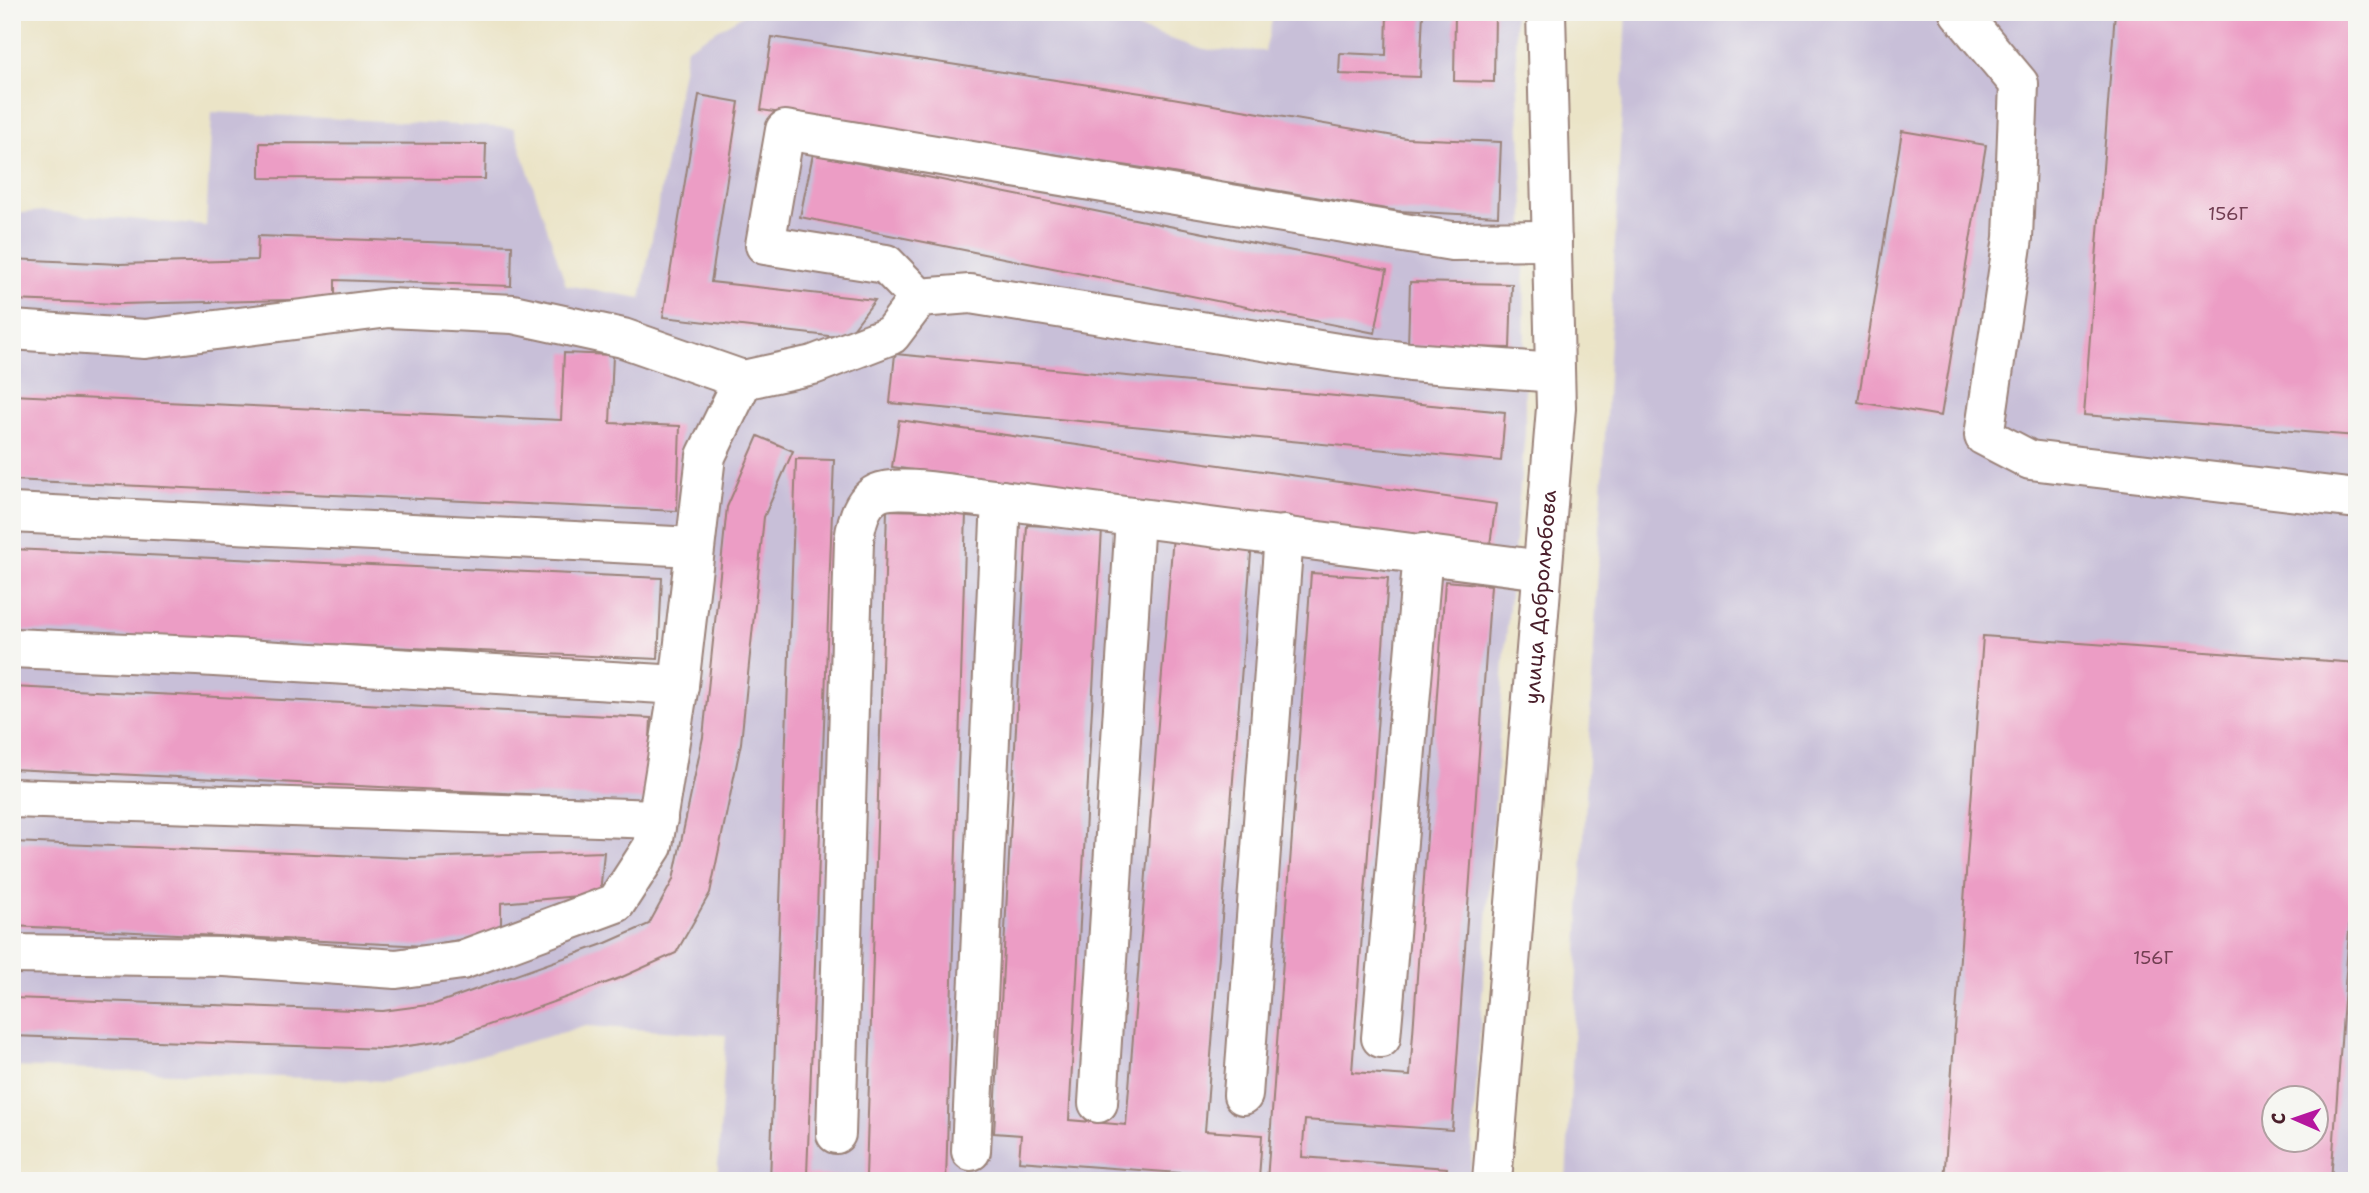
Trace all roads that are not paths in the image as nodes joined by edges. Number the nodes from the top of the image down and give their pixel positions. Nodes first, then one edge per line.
1 (1546, 12) edge
2 (1959, 12) edge
3 (1552, 240) junction
4 (919, 298) junction
5 (12, 330) edge
6 (1555, 373) junction
7 (743, 380) junction
8 (2357, 499) edge
9 (1001, 500) junction
10 (12, 513) edge
11 (1135, 518) junction
12 (1284, 535) junction
13 (694, 547) junction
14 (1423, 553) junction
15 (1542, 570) junction
16 (12, 648) edge
17 (679, 685) junction
18 (12, 798) edge
19 (658, 818) junction
20 (12, 954) edge
21 (1381, 1038) dead end
22 (1243, 1095) dead end
23 (1098, 1103) dead end
24 (836, 1134) dead end
25 (971, 1151) dead end
26 (1492, 1181) edge

1 - 3 street, улица Добролюбова
2 - 8 street
3 - 4 street
3 - 6 street, улица Добролюбова
4 - 6 street
4 - 7 street
5 - 7 street
6 - 15 street, улица Добролюбова
7 - 13 street
9 - 11 street
9 - 24 street
9 - 25 street
10 - 13 street
11 - 12 street
11 - 23 street
12 - 14 street
12 - 22 street
13 - 17 street
14 - 15 street
14 - 21 street
15 - 26 street, улица Добролюбова
16 - 17 street
17 - 19 street
18 - 19 street
19 - 20 street

